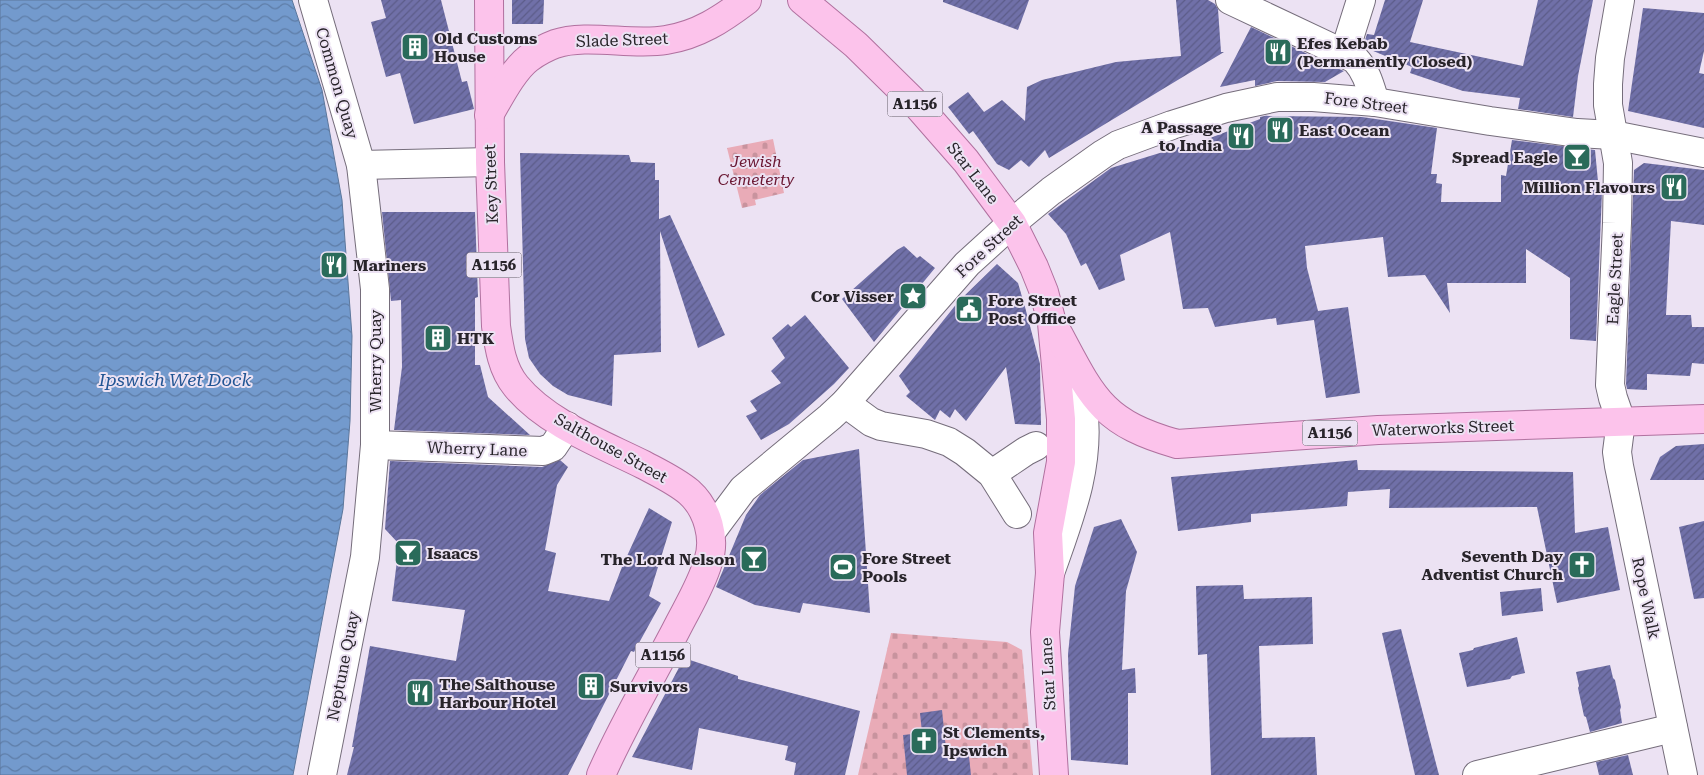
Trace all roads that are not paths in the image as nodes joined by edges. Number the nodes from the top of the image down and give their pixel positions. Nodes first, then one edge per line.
1 (313, 0) edge
2 (489, 0) edge
3 (748, 0) edge
4 (802, 0) edge
5 (1230, 0) edge
6 (1361, 0) edge
7 (1620, 0) edge
8 (1344, 54) junction
9 (1374, 102) junction
10 (489, 114) junction
11 (1613, 135) junction
12 (1704, 153) edge
13 (490, 162) junction
14 (360, 166) junction
15 (1012, 223) junction
16 (1052, 323) junction
17 (1073, 362) junction
18 (505, 368) joint
19 (845, 403) junction
20 (1704, 419) edge
21 (1621, 421) junction
22 (567, 426) junction
23 (375, 445) junction
24 (1036, 446) dead end
25 (992, 474) junction
26 (1017, 514) dead end
27 (711, 532) junction
28 (365, 557) joint
29 (1050, 573) junction
30 (1673, 728) junction
31 (322, 775) edge
32 (601, 775) edge
33 (1054, 775) edge
34 (1477, 775) edge
35 (1683, 775) edge

1 - 14 street, Common Quay
2 - 10 main road, Key Street
3 - 10 main road, Slade Street
4 - 15 main road, Star Lane / A1156
5 - 8 street
6 - 8 street
7 - 11 street, Eagle Street
8 - 9 street
9 - 11 street, Fore Street
9 - 15 street, Fore Street
10 - 13 main road, Key Street / A1156
11 - 12 street, Fore Street
11 - 21 street, Eagle Street
13 - 14 street
13 - 18 main road, Key Street / A1156
14 - 23 street, Wherry Quay
15 - 16 main road, Star Lane / A1156
15 - 19 street, Fore Street
16 - 17 main road, Waterworks Street / A1156
16 - 29 main road, Star Lane / A1156
17 - 21 main road, Waterworks Street / A1156
17 - 29 street, Star Lane
18 - 22 main road, Salthouse Street / A1156
19 - 25 street
19 - 27 street, Fore Street
20 - 21 main road, A1156
21 - 30 street, Rope Walk
22 - 23 street, Wherry Lane
22 - 27 main road, Salthouse Street / A1156
23 - 28 street, Wherry Quay
24 - 25 street
25 - 26 street
27 - 32 main road, A1156
28 - 31 street, Neptune Quay
29 - 33 main road, Star Lane / A1156
30 - 34 street
30 - 35 street, Rope Walk

